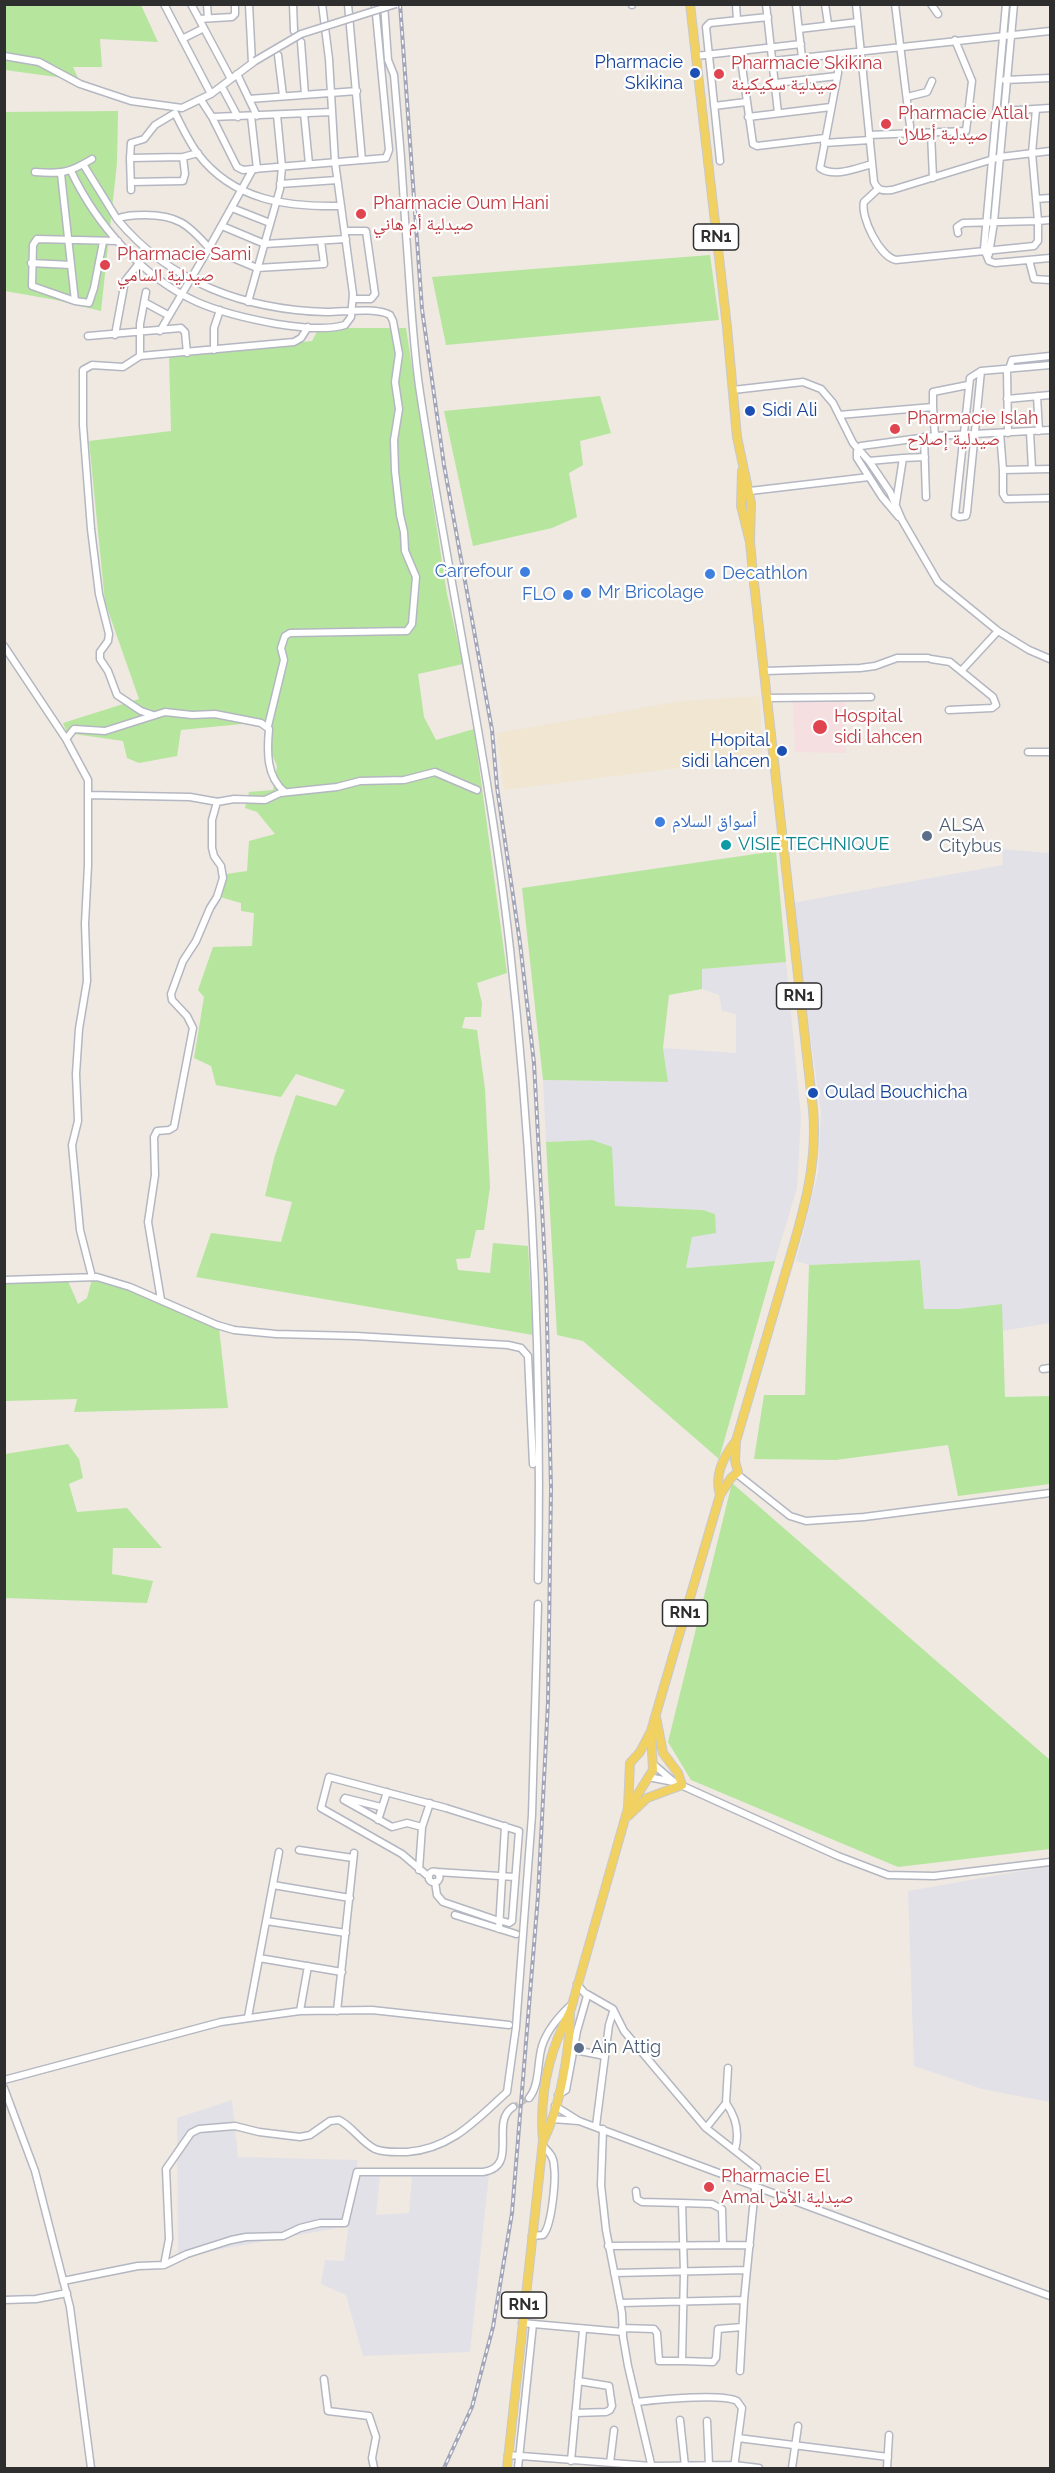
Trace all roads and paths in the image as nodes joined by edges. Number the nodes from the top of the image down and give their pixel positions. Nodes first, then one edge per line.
1 (164, 4) edge
2 (191, 4) edge
3 (207, 4) edge
4 (235, 4) edge
5 (249, 4) edge
6 (293, 4) edge
7 (322, 4) edge
8 (348, 4) edge
9 (375, 4) edge
10 (384, 4) edge
11 (396, 4) edge
12 (690, 4) edge
13 (736, 4) edge
14 (796, 4) edge
15 (825, 4) edge
16 (856, 4) edge
17 (895, 4) edge
18 (931, 4) edge
19 (1006, 4) edge
20 (1014, 4) edge
21 (769, 5) edge
22 (938, 14) dead end
23 (768, 17) junction
24 (199, 18) junction
25 (208, 18) junction
26 (737, 20) junction
27 (858, 22) junction
28 (828, 24) junction
29 (204, 28) junction
30 (799, 29) junction
31 (294, 31) dead end
32 (1050, 31) edge
33 (1012, 33) junction
34 (1002, 35) junction
35 (182, 39) junction
36 (955, 40) junction
37 (302, 42) dead end
38 (801, 44) junction
39 (900, 47) junction
40 (771, 48) junction
41 (860, 51) junction
42 (740, 52) junction
43 (838, 54) junction
44 (278, 55) dead end
45 (708, 55) junction
46 (4, 56) edge
47 (696, 56) junction
48 (802, 58) junction
49 (773, 61) junction
50 (254, 62) junction
51 (837, 76) junction
52 (234, 77) junction
53 (1050, 78) edge
54 (1006, 80) junction
55 (932, 81) dead end
56 (998, 81) junction
57 (776, 83) junction
58 (222, 87) junction
59 (357, 91) junction
60 (331, 93) junction
61 (211, 94) junction
62 (305, 95) junction
63 (284, 96) junction
64 (907, 97) junction
65 (249, 99) junction
66 (201, 100) junction
67 (746, 102) junction
68 (831, 107) junction
69 (1050, 108) edge
70 (1036, 109) junction
71 (714, 110) junction
72 (995, 111) junction
73 (1003, 111) junction
74 (332, 112) junction
75 (304, 113) junction
76 (703, 114) junction
77 (778, 114) junction
78 (277, 115) junction
79 (254, 116) junction
80 (212, 117) junction
81 (238, 117) junction
82 (748, 117) junction
83 (931, 133) junction
84 (911, 134) junction
85 (869, 138) junction
86 (825, 141) junction
87 (1050, 151) edge
88 (198, 153) junction
89 (1032, 153) junction
90 (183, 157) junction
91 (1000, 157) junction
92 (130, 158) junction
93 (92, 159) dead end
94 (992, 159) junction
95 (362, 160) junction
96 (720, 161) dead end
97 (334, 162) junction
98 (83, 164) junction
99 (309, 164) junction
100 (872, 164) junction
101 (282, 167) junction
102 (255, 169) junction
103 (71, 171) junction
104 (35, 172) dead end
105 (61, 174) junction
106 (933, 178) junction
107 (337, 180) junction
108 (131, 182) junction
109 (280, 184) junction
110 (878, 189) junction
111 (131, 190) dead end
112 (243, 190) junction
113 (1050, 198) edge
114 (1036, 199) junction
115 (276, 203) junction
116 (341, 206) junction
117 (232, 208) junction
118 (117, 219) junction
119 (1050, 220) edge
120 (986, 221) junction
121 (1038, 221) junction
122 (994, 222) junction
123 (270, 223) junction
124 (222, 226) junction
125 (345, 231) junction
126 (958, 233) dead end
127 (346, 239) junction
128 (68, 240) junction
129 (118, 241) junction
130 (321, 241) junction
131 (103, 242) junction
132 (265, 244) junction
133 (209, 248) junction
134 (987, 253) junction
135 (1050, 258) edge
136 (1029, 260) junction
137 (140, 262) junction
138 (32, 263) junction
139 (70, 265) junction
140 (257, 268) junction
141 (189, 279) junction
142 (1050, 280) edge
143 (147, 292) dead end
144 (181, 293) junction
145 (353, 299) junction
146 (75, 301) junction
147 (144, 302) junction
148 (248, 302) junction
149 (220, 310) junction
150 (352, 312) junction
151 (168, 315) junction
152 (308, 327) junction
153 (160, 331) junction
154 (139, 333) junction
155 (115, 335) junction
156 (88, 336) dead end
157 (214, 350) junction
158 (187, 353) junction
159 (141, 356) junction
160 (1047, 356) edge
161 (1047, 365) edge
162 (1008, 369) junction
163 (981, 371) junction
164 (968, 385) junction
165 (733, 390) junction
166 (1050, 395) edge
167 (1037, 396) junction
168 (1008, 399) junction
169 (933, 407) junction
170 (839, 415) junction
171 (1050, 430) edge
172 (1039, 431) junction
173 (1030, 432) junction
174 (1000, 433) junction
175 (1008, 433) junction
176 (963, 435) junction
177 (975, 435) junction
178 (935, 436) junction
179 (924, 437) junction
180 (858, 448) junction
181 (925, 457) junction
182 (903, 458) junction
183 (869, 460) junction
184 (1032, 469) junction
185 (1050, 469) edge
186 (742, 470) junction
187 (1003, 470) junction
188 (869, 477) junction
189 (750, 491) junction
190 (740, 492) junction
191 (926, 497) dead end
192 (1050, 498) edge
193 (896, 503) junction
194 (746, 514) junction
195 (902, 520) junction
196 (998, 631) junction
197 (4, 646) edge
198 (1050, 659) edge
199 (962, 670) junction
200 (765, 671) junction
201 (871, 697) dead end
202 (768, 698) junction
203 (135, 707) junction
204 (949, 710) dead end
205 (153, 715) junction
206 (142, 719) junction
207 (268, 726) junction
208 (66, 739) junction
209 (1028, 752) dead end
210 (1050, 752) edge
211 (477, 790) dead end
212 (285, 792) junction
213 (88, 795) junction
214 (218, 802) junction
215 (92, 1277) junction
216 (4, 1280) edge
217 (161, 1300) junction
218 (736, 1441) junction
219 (725, 1460) junction
220 (735, 1461) junction
221 (533, 1464) dead end
222 (720, 1473) junction
223 (734, 1476) junction
224 (1050, 1493) edge
225 (720, 1495) junction
226 (538, 1580) dead end
227 (538, 1604) dead end
228 (656, 1716) junction
229 (651, 1731) junction
230 (636, 1757) junction
231 (652, 1763) junction
232 (631, 1774) junction
233 (647, 1778) junction
234 (678, 1783) junction
235 (387, 1792) junction
236 (430, 1803) junction
237 (381, 1807) junction
238 (628, 1808) junction
239 (378, 1820) junction
240 (625, 1821) junction
241 (505, 1826) junction
242 (422, 1827) junction
243 (299, 1850) dead end
244 (279, 1852) dead end
245 (1050, 1862) edge
246 (419, 1870) junction
247 (437, 1872) junction
248 (502, 1876) junction
249 (429, 1877) junction
250 (515, 1877) junction
251 (435, 1882) junction
252 (273, 1885) junction
253 (350, 1898) junction
254 (455, 1915) dead end
255 (266, 1921) junction
256 (499, 1923) junction
257 (346, 1933) junction
258 (516, 1934) dead end
259 (259, 1958) junction
260 (308, 1966) junction
261 (342, 1972) junction
262 (578, 1984) junction
263 (587, 1994) junction
264 (573, 2002) junction
265 (338, 2011) junction
266 (614, 2011) junction
267 (300, 2012) junction
268 (570, 2012) junction
269 (248, 2017) junction
270 (509, 2025) dead end
271 (554, 2048) junction
272 (571, 2049) junction
273 (541, 2054) junction
274 (605, 2056) junction
275 (728, 2067) dead end
276 (4, 2080) edge
277 (4, 2088) edge
278 (529, 2098) tunnel mouth
279 (726, 2103) junction
280 (541, 2104) junction
281 (513, 2106) tunnel mouth
282 (555, 2107) junction
283 (8, 2108) edge
284 (552, 2119) junction
285 (579, 2121) junction
286 (599, 2128) junction
287 (706, 2128) junction
288 (543, 2144) junction
289 (735, 2150) junction
290 (756, 2188) junction
291 (636, 2191) dead end
292 (682, 2203) junction
293 (532, 2236) junction
294 (683, 2245) junction
295 (723, 2245) junction
296 (750, 2245) junction
297 (608, 2246) junction
298 (164, 2265) junction
299 (747, 2270) junction
300 (684, 2272) junction
301 (614, 2274) junction
302 (63, 2281) junction
303 (67, 2293) junction
304 (1050, 2296) edge
305 (4, 2300) edge
306 (744, 2300) junction
307 (683, 2301) junction
308 (620, 2303) junction
309 (522, 2323) junction
310 (533, 2324) junction
311 (742, 2327) junction
312 (583, 2330) junction
313 (622, 2330) junction
314 (682, 2361) junction
315 (740, 2371) dead end
316 (324, 2379) dead end
317 (578, 2381) junction
318 (636, 2402) junction
319 (575, 2413) junction
320 (680, 2420) dead end
321 (707, 2421) dead end
322 (798, 2426) dead end
323 (614, 2430) dead end
324 (889, 2434) dead end
325 (738, 2438) junction
326 (795, 2445) junction
327 (508, 2455) junction
328 (519, 2457) junction
329 (888, 2457) junction
330 (571, 2461) junction
331 (610, 2463) junction
332 (709, 2465) junction
333 (685, 2466) junction
334 (651, 2467) edge
335 (734, 2467) edge
336 (759, 2468) edge
337 (91, 2469) edge
338 (374, 2469) edge
339 (507, 2469) edge
340 (518, 2469) edge
341 (792, 2469) edge
342 (887, 2469) edge

1 - 35 street
2 - 24 street
3 - 25 street
4 - 25 street
5 - 50 street
6 - 31 street
7 - 60 street
8 - 59 street
9 - 95 street
10 - 226 street
11 - 50 street, bridge
12 - 47 main road, RN1
13 - 26 street
14 - 30 street
15 - 28 street
16 - 27 street
17 - 39 street
18 - 22 street
19 - 34 street
20 - 33 street
21 - 23 street
23 - 26 street
23 - 40 street
24 - 25 street
24 - 29 street
26 - 45 street
27 - 28 street
27 - 41 street
28 - 30 street
29 - 35 street
29 - 52 street
30 - 38 street
32 - 33 street
33 - 34 street
33 - 54 street
34 - 36 street
34 - 56 street
35 - 61 street
36 - 39 street
36 - 83 street
37 - 62 street
38 - 40 street
38 - 48 street
39 - 41 street
39 - 64 street
40 - 42 street
40 - 49 street
41 - 43 street
41 - 85 street
42 - 45 street
42 - 67 street
43 - 48 street
43 - 51 street
44 - 63 street
45 - 47 street
45 - 71 street
46 - 66 street
47 - 76 main road, RN1
48 - 49 street
49 - 57 street
50 - 52 street
51 - 57 street
51 - 68 street
52 - 58 street
52 - 65 street
53 - 54 street
54 - 56 street
54 - 73 street
55 - 64 street
56 - 72 street
57 - 77 street
58 - 61 street
58 - 81 street
59 - 60 street
59 - 95 street
60 - 62 street
60 - 74 street
61 - 66 street
62 - 63 street
63 - 65 street
64 - 84 street
65 - 79 street
66 - 80 street
67 - 71 street
67 - 82 street
68 - 77 street
68 - 86 street
69 - 70 street
70 - 73 street
70 - 89 street
71 - 76 street
71 - 96 street
72 - 73 street
72 - 94 street
73 - 91 street
74 - 75 street
74 - 97 street
75 - 78 street
75 - 99 street
76 - 165 main road, RN1
77 - 82 street
78 - 79 street
78 - 101 street
79 - 81 street
79 - 102 street
80 - 81 street
80 - 102 street
82 - 86 street
83 - 84 street
83 - 106 street
84 - 85 street
85 - 86 street
85 - 100 street
86 - 100 street
87 - 89 street
88 - 90 street
88 - 92 street
88 - 112 street
89 - 91 street
89 - 114 street
90 - 92 street
90 - 108 street
91 - 94 street
91 - 122 street
92 - 108 street
93 - 98 street
94 - 106 street
94 - 120 street
95 - 97 street
97 - 99 street
97 - 107 street
98 - 103 street
98 - 118 street
99 - 101 street
100 - 110 street
101 - 102 street
101 - 109 street
102 - 112 street
103 - 105 street
103 - 129 street
104 - 105 street
105 - 128 street
106 - 110 street
107 - 109 street
107 - 116 street
108 - 111 street
109 - 115 street
110 - 134 street
112 - 115 street
112 - 117 street
113 - 114 street
114 - 121 street
115 - 116 street
115 - 123 street
116 - 125 street
117 - 123 street
117 - 124 street
118 - 133 street
118 - 141 street
119 - 121 street
120 - 122 street
120 - 126 street
120 - 134 street
121 - 122 street
121 - 134 street
122 - 134 street
123 - 132 street
124 - 132 street
124 - 133 street
125 - 127 street
125 - 145 street
127 - 130 street
127 - 145 street
128 - 131 street
128 - 138 street
128 - 139 street
129 - 131 street
129 - 137 street
130 - 132 street
130 - 140 street
131 - 146 street
132 - 140 street
133 - 140 street
133 - 141 street
134 - 136 street
135 - 136 street
136 - 142 street
137 - 144 street
137 - 155 street
138 - 139 street
138 - 146 street
139 - 146 street
140 - 148 street
141 - 144 street
141 - 148 street
143 - 147 street
144 - 149 street
144 - 151 street
145 - 150 street
147 - 151 street
147 - 154 street
148 - 150 street
149 - 152 street
149 - 157 street
150 - 152 street
150 - 207 street
151 - 153 street
152 - 157 street
153 - 154 street
153 - 158 street
154 - 155 street
154 - 159 street
155 - 156 street
157 - 158 street
158 - 159 street
159 - 203 street
160 - 161 street
160 - 162 street
161 - 162 street
162 - 163 street
162 - 168 street
163 - 164 street
163 - 177 street
164 - 169 street
164 - 176 street
165 - 170 street
165 - 186 main road, RN1
166 - 167 street
167 - 168 street
167 - 172 street
168 - 175 street
169 - 170 street
169 - 178 street
170 - 180 street
171 - 172 street
172 - 173 street
173 - 175 street
173 - 184 street
174 - 175 street
174 - 177 street
174 - 187 street
176 - 177 street
176 - 177 street
176 - 178 street
178 - 179 street
179 - 180 street
179 - 181 street
180 - 183 street
180 - 188 street
181 - 182 street
181 - 191 street
182 - 183 street
182 - 193 street
183 - 193 street
184 - 185 street
184 - 187 street
186 - 189 main road, RN1
186 - 190 main road, RN1
187 - 192 street
188 - 189 street
188 - 195 street
189 - 190 main road
189 - 194 main road, RN1
190 - 194 main road, RN1
193 - 195 street
194 - 200 main road, RN1
195 - 196 street
196 - 198 street
196 - 199 street
197 - 208 street
199 - 200 street
199 - 204 street
200 - 202 main road, RN1
201 - 202 street
202 - 218 main road, RN1
203 - 205 street
203 - 206 street
205 - 206 street
205 - 207 street
206 - 208 street
207 - 212 street
208 - 213 street
209 - 210 street
211 - 212 street
212 - 214 street
213 - 214 street
213 - 215 street
214 - 217 street
215 - 216 street
215 - 217 street
217 - 221 street
218 - 219 main road, RN1
218 - 220 main road, RN1
219 - 220 main road
219 - 222 main road
220 - 223 main road
222 - 223 main road
222 - 225 main road, RN1
223 - 224 street
223 - 225 main road, RN1
225 - 228 main road, RN1
227 - 298 street
228 - 229 main road, RN1
228 - 234 main road
229 - 230 main road, RN1
229 - 231 main road, RN1
230 - 231 main road
230 - 232 main road
231 - 233 main road
231 - 234 street
232 - 233 main road
232 - 238 main road, RN1
233 - 234 street
233 - 238 main road, RN1
234 - 240 main road
234 - 245 street
235 - 236 street
235 - 237 street
235 - 246 street
236 - 241 street
236 - 242 street
237 - 239 street
237 - 239 street
238 - 240 main road, RN1
239 - 242 street
240 - 262 main road, RN1
241 - 248 street
241 - 250 street
242 - 246 street
243 - 253 street
244 - 252 street
246 - 249 street
247 - 248 street
247 - 249 street
247 - 251 street
248 - 250 street
248 - 256 street
249 - 251 street
250 - 256 street
251 - 256 street
252 - 253 street
252 - 255 street
253 - 257 street
254 - 256 street
255 - 257 street
255 - 259 street
256 - 258 street
257 - 261 street
259 - 260 street
259 - 269 street
260 - 261 street
260 - 267 street
261 - 265 street
262 - 263 street
262 - 264 main road, RN1
263 - 266 street
263 - 272 street
264 - 268 main road, RN1
264 - 273 street
265 - 267 street
265 - 270 street
266 - 274 street
266 - 287 street
267 - 269 street
268 - 271 main road, RN1
268 - 272 main road, RN1
269 - 276 street
271 - 272 main road
271 - 273 street
271 - 280 main road, RN1
272 - 274 street
272 - 282 main road, RN1
273 - 278 street
274 - 286 street
275 - 279 street
277 - 283 street
279 - 287 street
279 - 289 street
280 - 282 main road
280 - 288 main road, RN1
281 - 298 street
282 - 284 main road, RN1
282 - 285 street
283 - 302 street
284 - 285 street
284 - 288 main road, RN1
285 - 286 street
286 - 290 street
286 - 297 street
287 - 289 street
288 - 293 main road, RN1
288 - 293 street
289 - 290 street
290 - 296 street
290 - 304 street
291 - 292 street
292 - 294 street
292 - 295 street
293 - 309 main road, RN1
294 - 295 street
294 - 297 street
294 - 300 street
295 - 296 street
296 - 299 street
297 - 301 street
298 - 302 street
299 - 300 street
299 - 306 street
300 - 301 street
300 - 307 street
301 - 308 street
302 - 303 street
303 - 305 street
303 - 337 street
306 - 307 street
306 - 311 street
307 - 308 street
307 - 314 street
308 - 313 street
309 - 310 street
309 - 327 main road, RN1
310 - 312 street
310 - 328 street
311 - 314 street
311 - 315 street
312 - 313 street
312 - 317 street
313 - 314 street
313 - 318 street
316 - 338 street
317 - 319 street
317 - 319 street
318 - 325 street
318 - 334 street
319 - 330 street
320 - 333 street
321 - 332 street
322 - 326 street
323 - 331 street
324 - 329 street
325 - 326 street
325 - 335 street
326 - 329 street
326 - 341 street
327 - 328 street
327 - 339 main road, RN1
328 - 330 street
328 - 340 street
329 - 342 street
330 - 331 street
331 - 334 street
332 - 333 street
332 - 335 street
333 - 334 street
335 - 336 street

